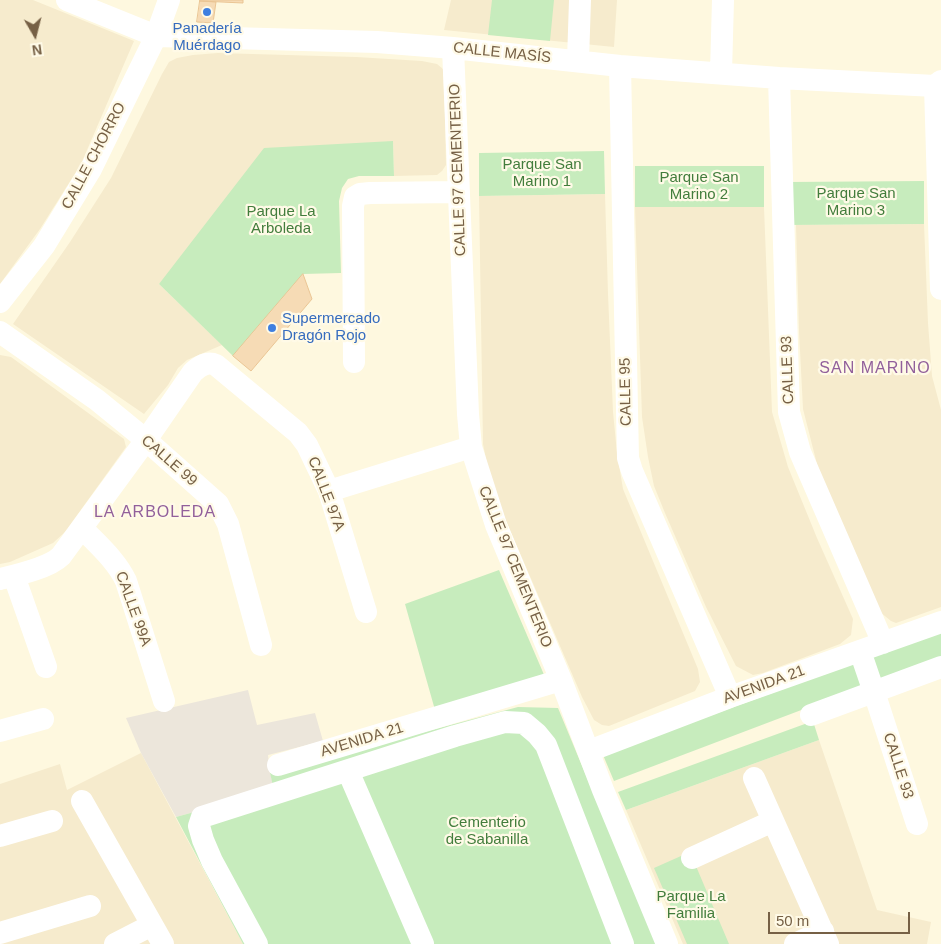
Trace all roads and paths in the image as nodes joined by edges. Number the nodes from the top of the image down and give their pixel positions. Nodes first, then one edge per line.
1 (67, 0) edge
2 (169, 0) edge
3 (580, 0) edge
4 (723, 0) edge
5 (156, 36) junction
6 (453, 48) junction
7 (578, 61) junction
8 (620, 66) junction
9 (721, 73) junction
10 (780, 78) junction
11 (938, 83) edge
12 (458, 192) junction
13 (941, 282) edge
14 (0, 302) edge
15 (0, 332) edge
16 (354, 362) dead end
17 (146, 440) junction
18 (471, 448) junction
19 (328, 491) junction
20 (82, 528) junction
21 (7, 577) edge
22 (366, 612) dead end
23 (941, 622) edge
24 (883, 643) junction
25 (261, 645) dead end
26 (860, 651) junction
27 (46, 667) dead end
28 (941, 667) edge
29 (561, 680) junction
30 (874, 692) junction
31 (730, 698) junction
32 (164, 701) dead end
33 (811, 715) dead end
34 (42, 719) dead end
35 (0, 731) edge
36 (589, 751) junction
37 (278, 765) dead end
38 (348, 771) junction
39 (754, 778) dead end
40 (82, 801) dead end
41 (52, 821) dead end
42 (774, 821) junction
43 (917, 824) dead end
44 (0, 836) edge
45 (692, 858) dead end
46 (90, 906) dead end
47 (0, 933) edge
48 (158, 934) edge
49 (826, 938) edge
50 (115, 944) edge
51 (257, 944) edge
52 (423, 944) edge
53 (623, 944) edge
54 (667, 944) edge
55 (795, 944) edge

1 - 5 street, CALLE MASÍS
2 - 5 street, CALLE CHORRO
3 - 7 street
4 - 9 street
5 - 6 street, CALLE MASÍS
5 - 14 street, CALLE CHORRO
6 - 7 street, CALLE MASÍS
6 - 12 street, CALLE 97 CEMENTERIO
7 - 8 street, CALLE MASÍS
8 - 9 street, CALLE MASÍS
8 - 31 street, CALLE 95
9 - 10 street, CALLE MASÍS
10 - 11 street, CALLE MASÍS
10 - 24 street, CALLE 93
11 - 13 street
12 - 16 street
12 - 18 street, CALLE 97 CEMENTERIO
15 - 17 street, CALLE 99
17 - 19 street, CALLE 97A
17 - 20 street
17 - 25 street, CALLE 99
18 - 19 street
18 - 29 street, CALLE 97 CEMENTERIO
19 - 22 street, CALLE 97A
20 - 21 street
20 - 32 street, CALLE 99A
21 - 27 street
23 - 24 street, AVENIDA 21
24 - 26 street, AVENIDA 21
26 - 30 street, CALLE 93
26 - 31 street, AVENIDA 21
28 - 30 street
29 - 36 street, CALLE 97 CEMENTERIO
29 - 37 street, AVENIDA 21
30 - 33 street
30 - 43 street, CALLE 93
31 - 36 street, AVENIDA 21
34 - 35 street
36 - 54 street, CALLE 97 CEMENTERIO
38 - 51 street
38 - 52 street
38 - 53 street
39 - 42 street
40 - 48 street
41 - 44 street
42 - 45 street
42 - 49 street
46 - 47 street
48 - 50 street
49 - 55 street

